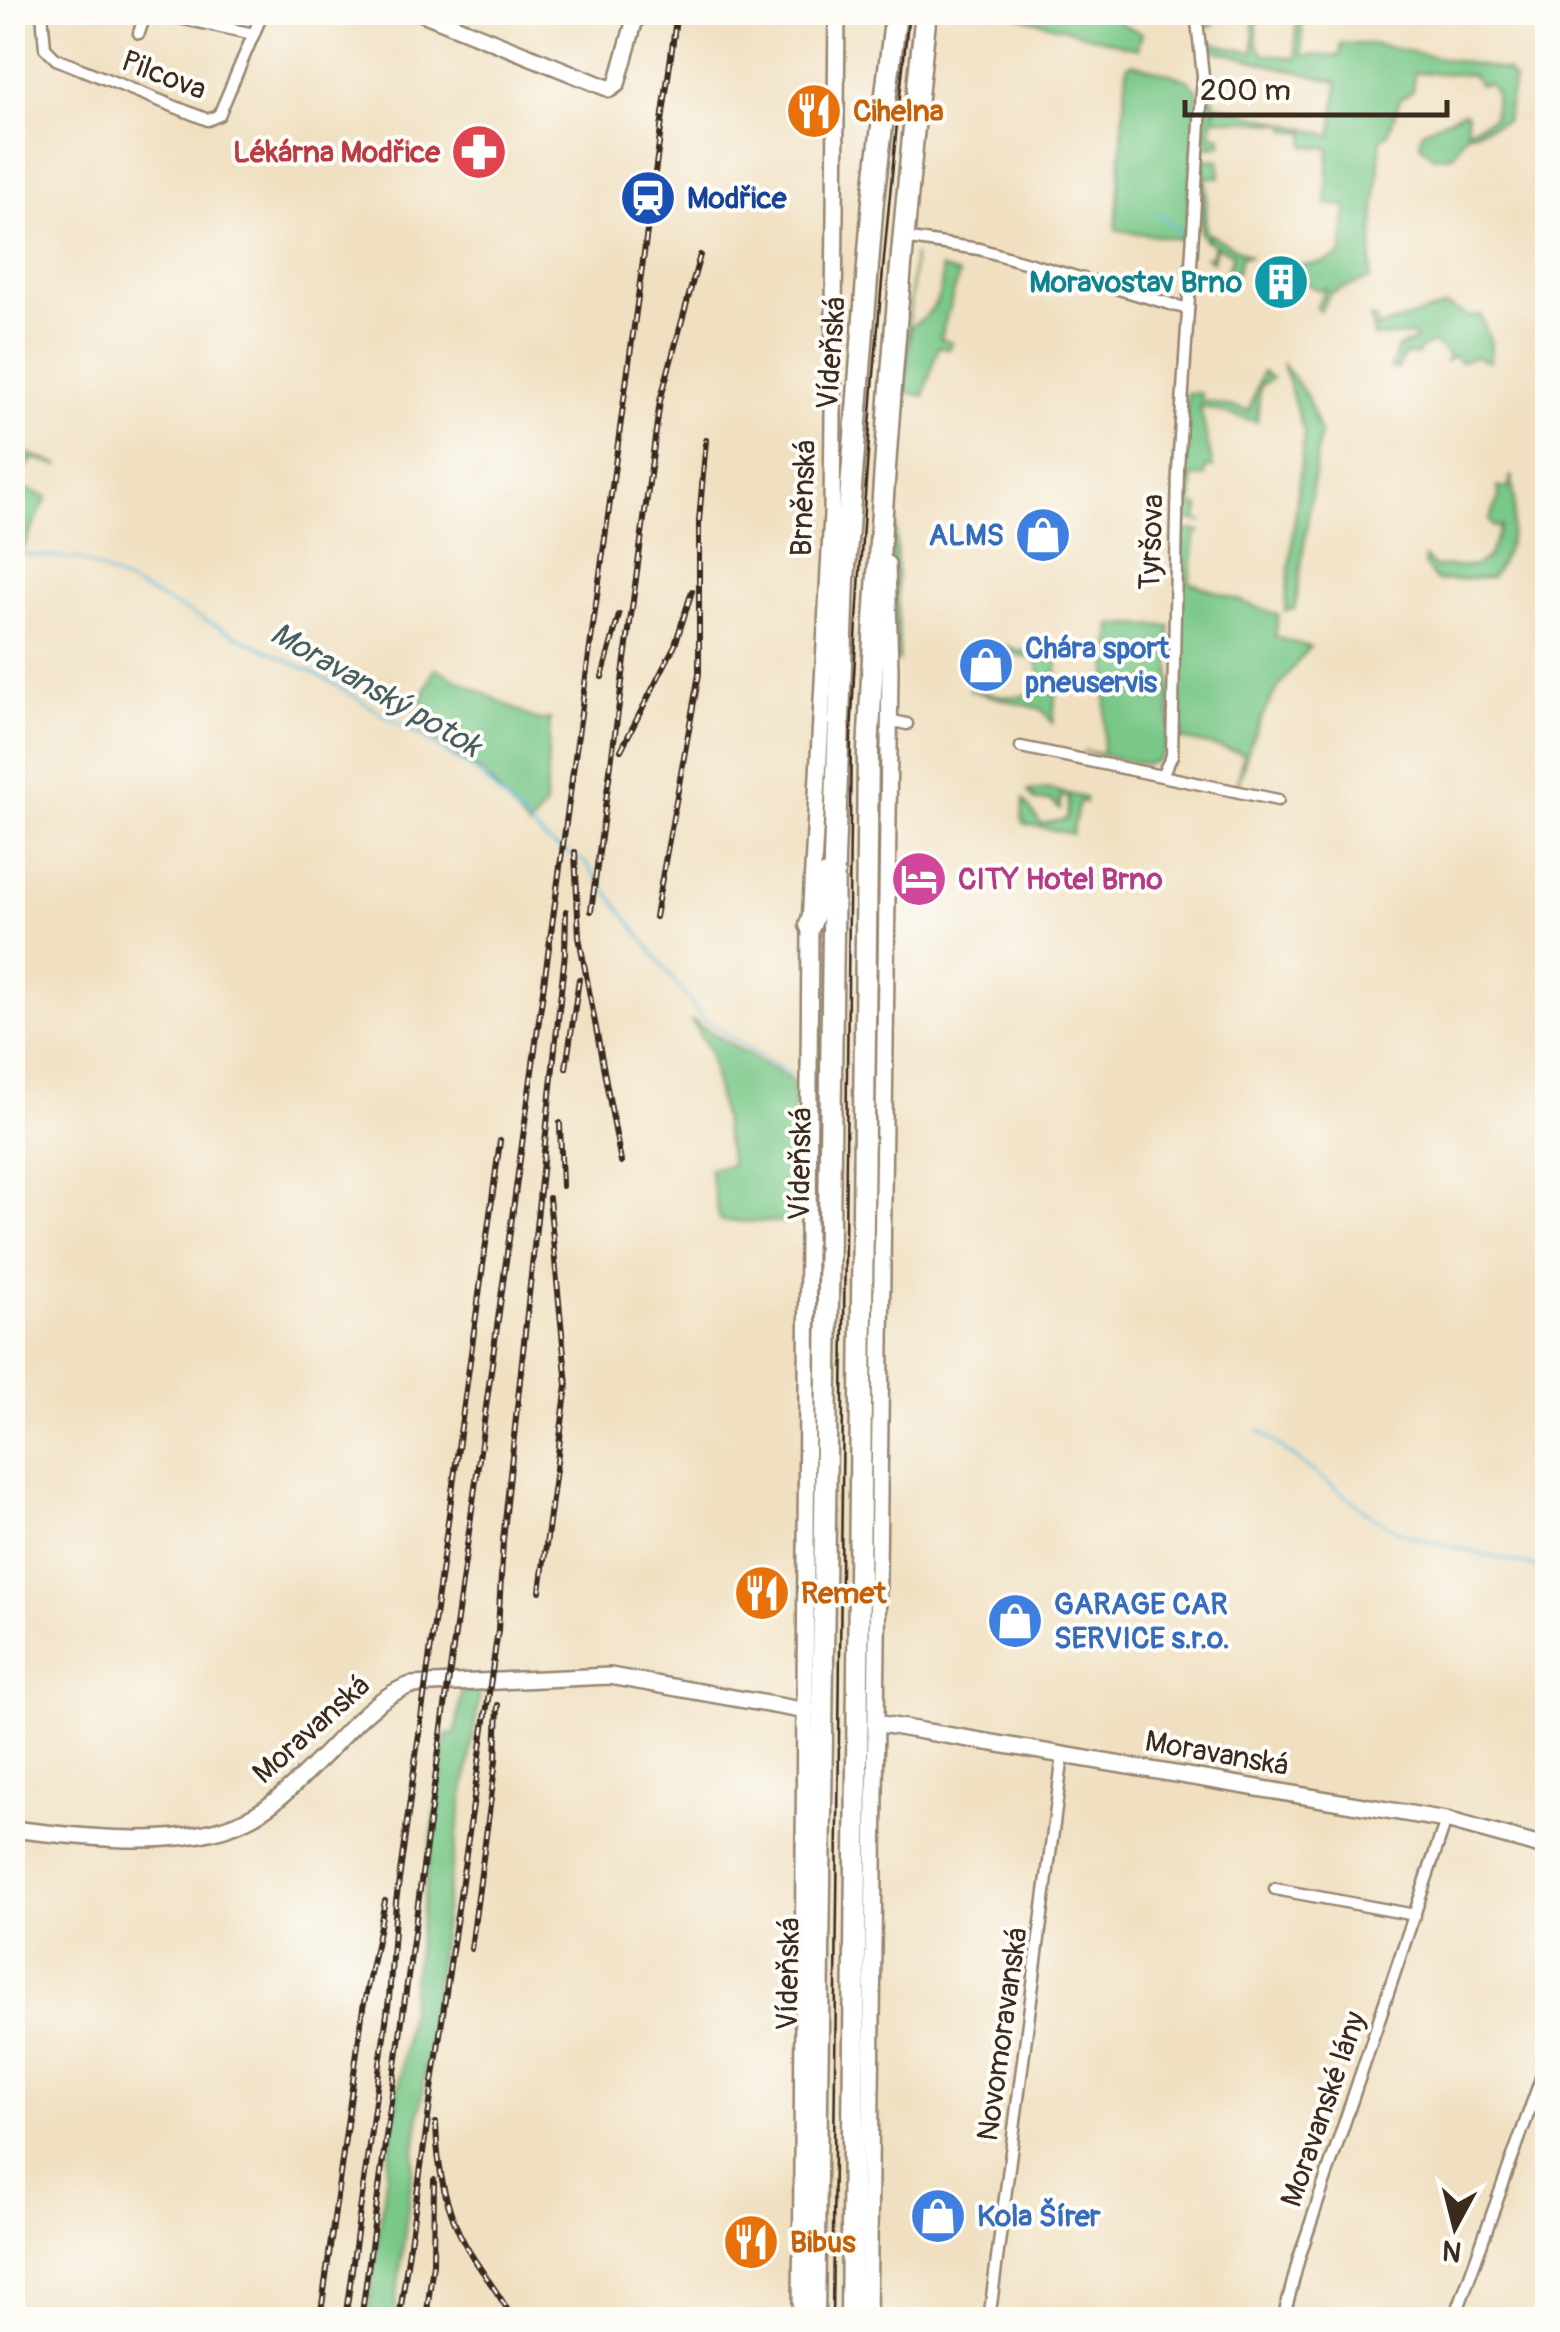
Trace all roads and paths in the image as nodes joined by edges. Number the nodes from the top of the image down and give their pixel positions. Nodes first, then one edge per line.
1 (42, 12) edge
2 (148, 12) edge
3 (263, 12) edge
4 (420, 12) edge
5 (637, 12) edge
6 (837, 12) edge
7 (896, 12) edge
8 (926, 12) edge
9 (1196, 12) edge
10 (138, 33) dead end
11 (254, 34) junction
12 (902, 238) junction
13 (1188, 309) junction
14 (885, 471) junction
15 (888, 720) junction
16 (907, 724) dead end
17 (1021, 747) dead end
18 (1162, 775) junction
19 (1278, 800) dead end
20 (834, 859) junction
21 (810, 925) junction
22 (808, 1711) junction
23 (875, 1723) junction
24 (1063, 1755) junction
25 (1446, 1820) junction
26 (12, 1829) edge
27 (1548, 1848) edge
28 (1276, 1889) dead end
29 (1415, 1915) junction
30 (804, 2036) junction
31 (1548, 2059) edge
32 (815, 2224) junction
33 (801, 2320) edge
34 (814, 2320) edge
35 (851, 2320) edge
36 (868, 2320) edge
37 (989, 2320) edge
38 (1284, 2320) edge
39 (1454, 2320) edge

1 - 11 street, Pilcova
2 - 10 street
2 - 11 street
3 - 11 street
4 - 5 street
6 - 21 street, Brněnská
7 - 20 highway, Vídeňská
8 - 12 highway, Vídeňská
9 - 13 street, Tyršova
12 - 13 street
12 - 14 highway, Vídeňská
13 - 18 street, Tyršova
14 - 15 street, Vídeňská
14 - 35 highway, Vídeňská
15 - 16 street
15 - 23 street, Vídeňská
17 - 18 street
18 - 19 street
20 - 21 highway
20 - 32 highway, Vídeňská
21 - 22 street, Vídeňská
22 - 26 street, Moravanská
22 - 30 street, Vídeňská
23 - 24 street, Moravanská
23 - 36 street, Vídeňská
24 - 25 street, Moravanská
24 - 37 street, Novomoravanská
25 - 27 street, Moravanská
25 - 29 street, Moravanské lány
28 - 29 street
29 - 38 street, Moravanské lány
30 - 32 highway
30 - 33 street, Vídeňská
31 - 39 street
32 - 34 highway, Vídeňská

